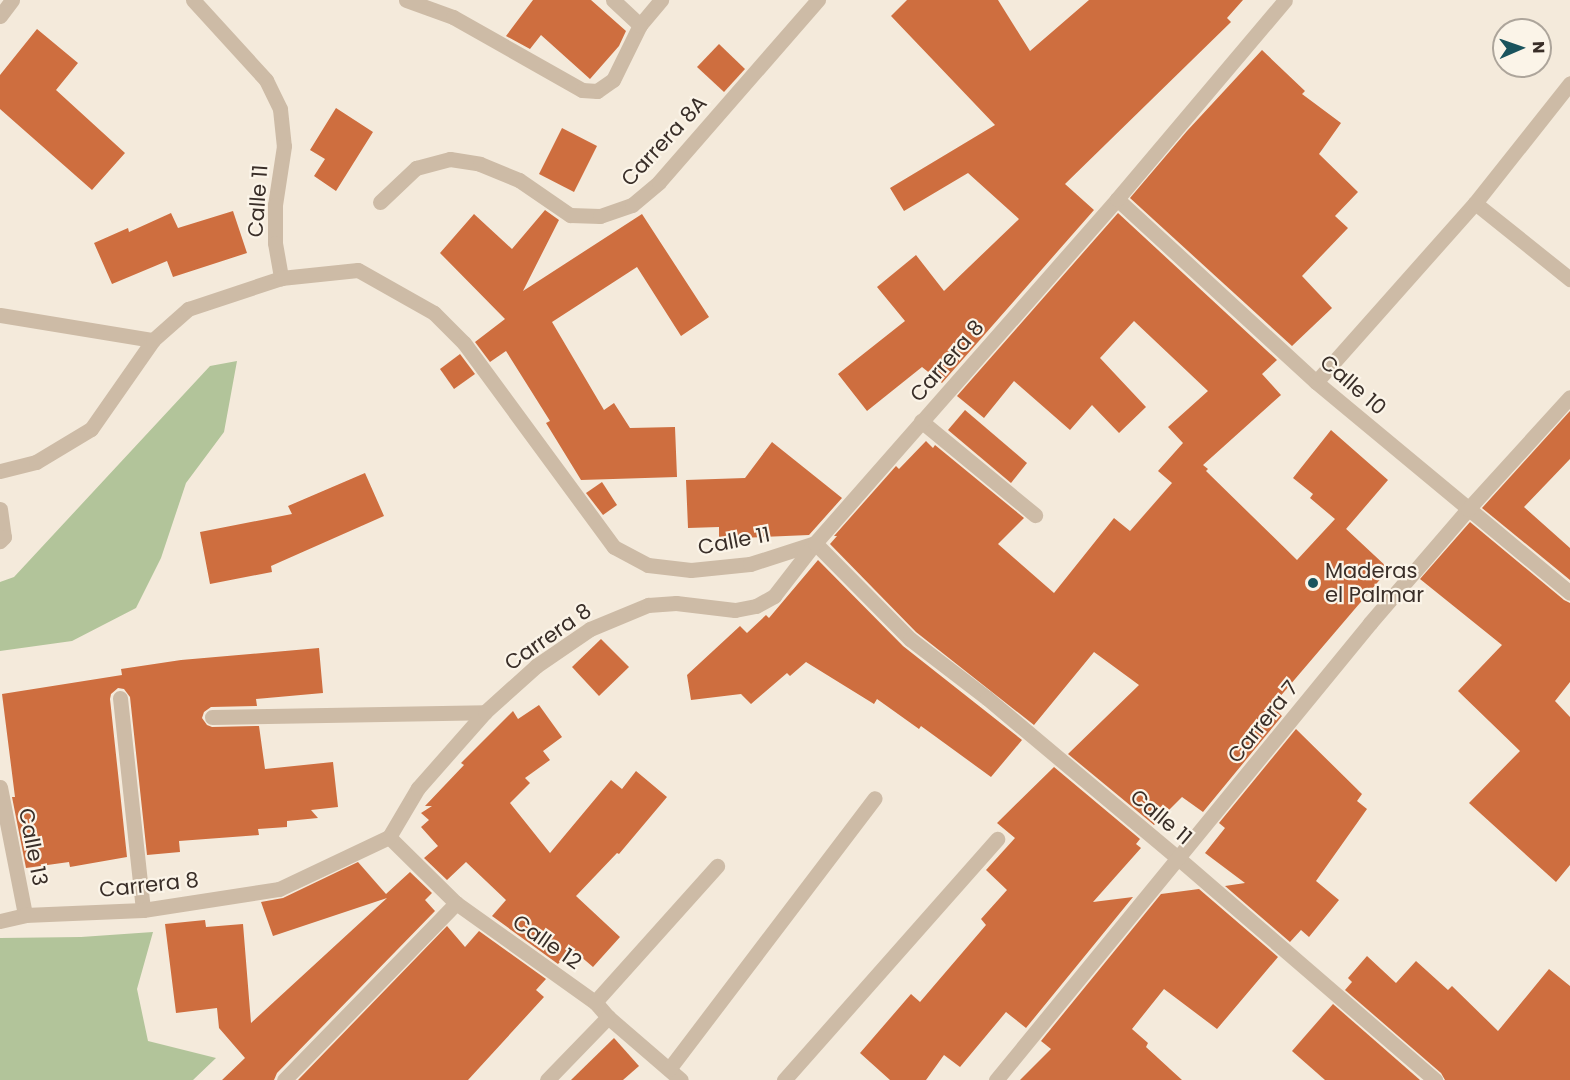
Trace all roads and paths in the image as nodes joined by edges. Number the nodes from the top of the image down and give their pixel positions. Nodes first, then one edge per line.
1 (12, 0) edge
2 (193, 0) edge
3 (405, 0) edge
4 (614, 0) edge
5 (661, 0) edge
6 (818, 0) edge
7 (1285, 0) edge
8 (0, 16) edge
9 (640, 25) junction
10 (1570, 83) edge
11 (1117, 199) junction
12 (380, 202) dead end
13 (1475, 202) junction
14 (281, 278) junction
15 (1570, 279) edge
16 (0, 315) edge
17 (153, 340) junction
18 (1316, 382) junction
19 (1570, 397) edge
20 (921, 422) junction
21 (0, 471) edge
22 (0, 509) edge
23 (1468, 509) junction
24 (1035, 515) dead end
25 (0, 541) edge
26 (815, 543) junction
27 (1570, 593) edge
28 (120, 698) dead end
29 (485, 712) junction
30 (212, 717) dead end
31 (0, 787) edge
32 (875, 798) dead end
33 (389, 837) junction
34 (997, 839) dead end
35 (1178, 858) junction
36 (717, 866) dead end
37 (456, 903) junction
38 (143, 910) junction
39 (25, 915) junction
40 (0, 921) edge
41 (595, 1002) junction
42 (608, 1017) junction
43 (669, 1070) junction
44 (284, 1080) edge
45 (547, 1080) edge
46 (681, 1080) edge
47 (784, 1080) edge
48 (996, 1080) edge
49 (1435, 1080) edge

1 - 8 street
2 - 14 street, Calle 11
3 - 9 street
4 - 9 street
5 - 9 street
6 - 12 street, Carrera 8A
7 - 11 street, Carrera 8
10 - 13 street
11 - 18 street, Calle 10
11 - 20 street, Carrera 8
13 - 15 street
13 - 18 street
14 - 17 street
14 - 26 street, Calle 11
16 - 17 street
17 - 21 street
18 - 23 street, Calle 10
19 - 23 street, Carrera 7
20 - 24 street
20 - 26 street, Carrera 8
22 - 25 street
23 - 27 street, Calle 10
23 - 35 street, Carrera 7
26 - 29 street, Carrera 8
26 - 35 street, Calle 11
28 - 38 street
29 - 30 street
29 - 33 street, Carrera 8
31 - 39 street, Calle 13
32 - 43 street
33 - 37 street, Calle 12
33 - 38 street, Carrera 8
34 - 47 street
35 - 48 street, Carrera 7
35 - 49 street, Calle 11
36 - 41 street
37 - 41 street, Calle 12
37 - 44 street
38 - 39 street, Carrera 8
39 - 40 street, Carrera 8
41 - 42 street, Calle 12
42 - 43 street, Calle 12
42 - 45 street
43 - 46 street, Calle 12

